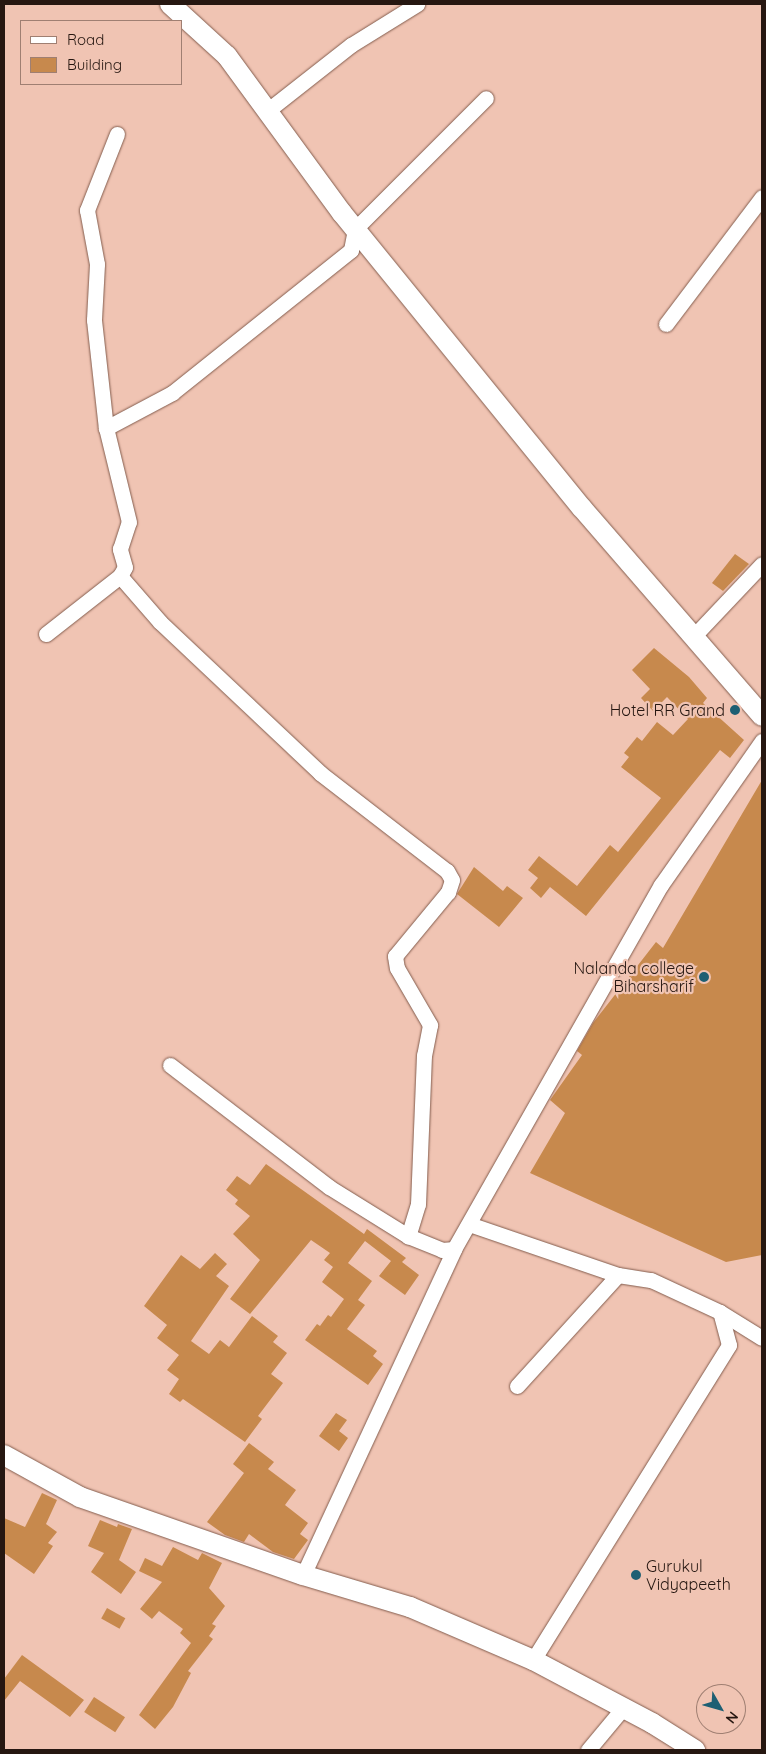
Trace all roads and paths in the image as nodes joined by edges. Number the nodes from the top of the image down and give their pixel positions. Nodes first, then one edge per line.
1 (170, 4) edge
2 (417, 4) edge
3 (486, 98) dead end
4 (267, 111) junction
5 (117, 134) dead end
6 (762, 197) edge
7 (356, 229) junction
8 (666, 324) dead end
9 (106, 428) junction
10 (762, 564) edge
11 (120, 576) junction
12 (46, 634) dead end
13 (693, 637) junction
14 (762, 716) edge
15 (762, 741) edge
16 (170, 1065) dead end
17 (469, 1224) junction
18 (408, 1236) junction
19 (454, 1249) junction
20 (618, 1275) junction
21 (720, 1312) junction
22 (762, 1338) edge
23 (518, 1386) dead end
24 (4, 1455) edge
25 (303, 1575) junction
26 (533, 1660) junction
27 (624, 1708) junction
28 (588, 1750) edge
29 (695, 1750) edge

1 - 4 main road
2 - 4 street
3 - 7 street
4 - 7 main road
5 - 9 street
6 - 8 street
7 - 9 street
7 - 13 main road
9 - 11 street
10 - 13 street
11 - 12 street
11 - 18 street
13 - 14 main road
15 - 17 street
16 - 18 street
17 - 19 street
17 - 20 street
18 - 19 street
19 - 25 street
20 - 21 street
20 - 23 street
21 - 22 street
21 - 26 street
24 - 25 main road
25 - 26 main road
26 - 27 main road
27 - 28 street
27 - 29 main road

